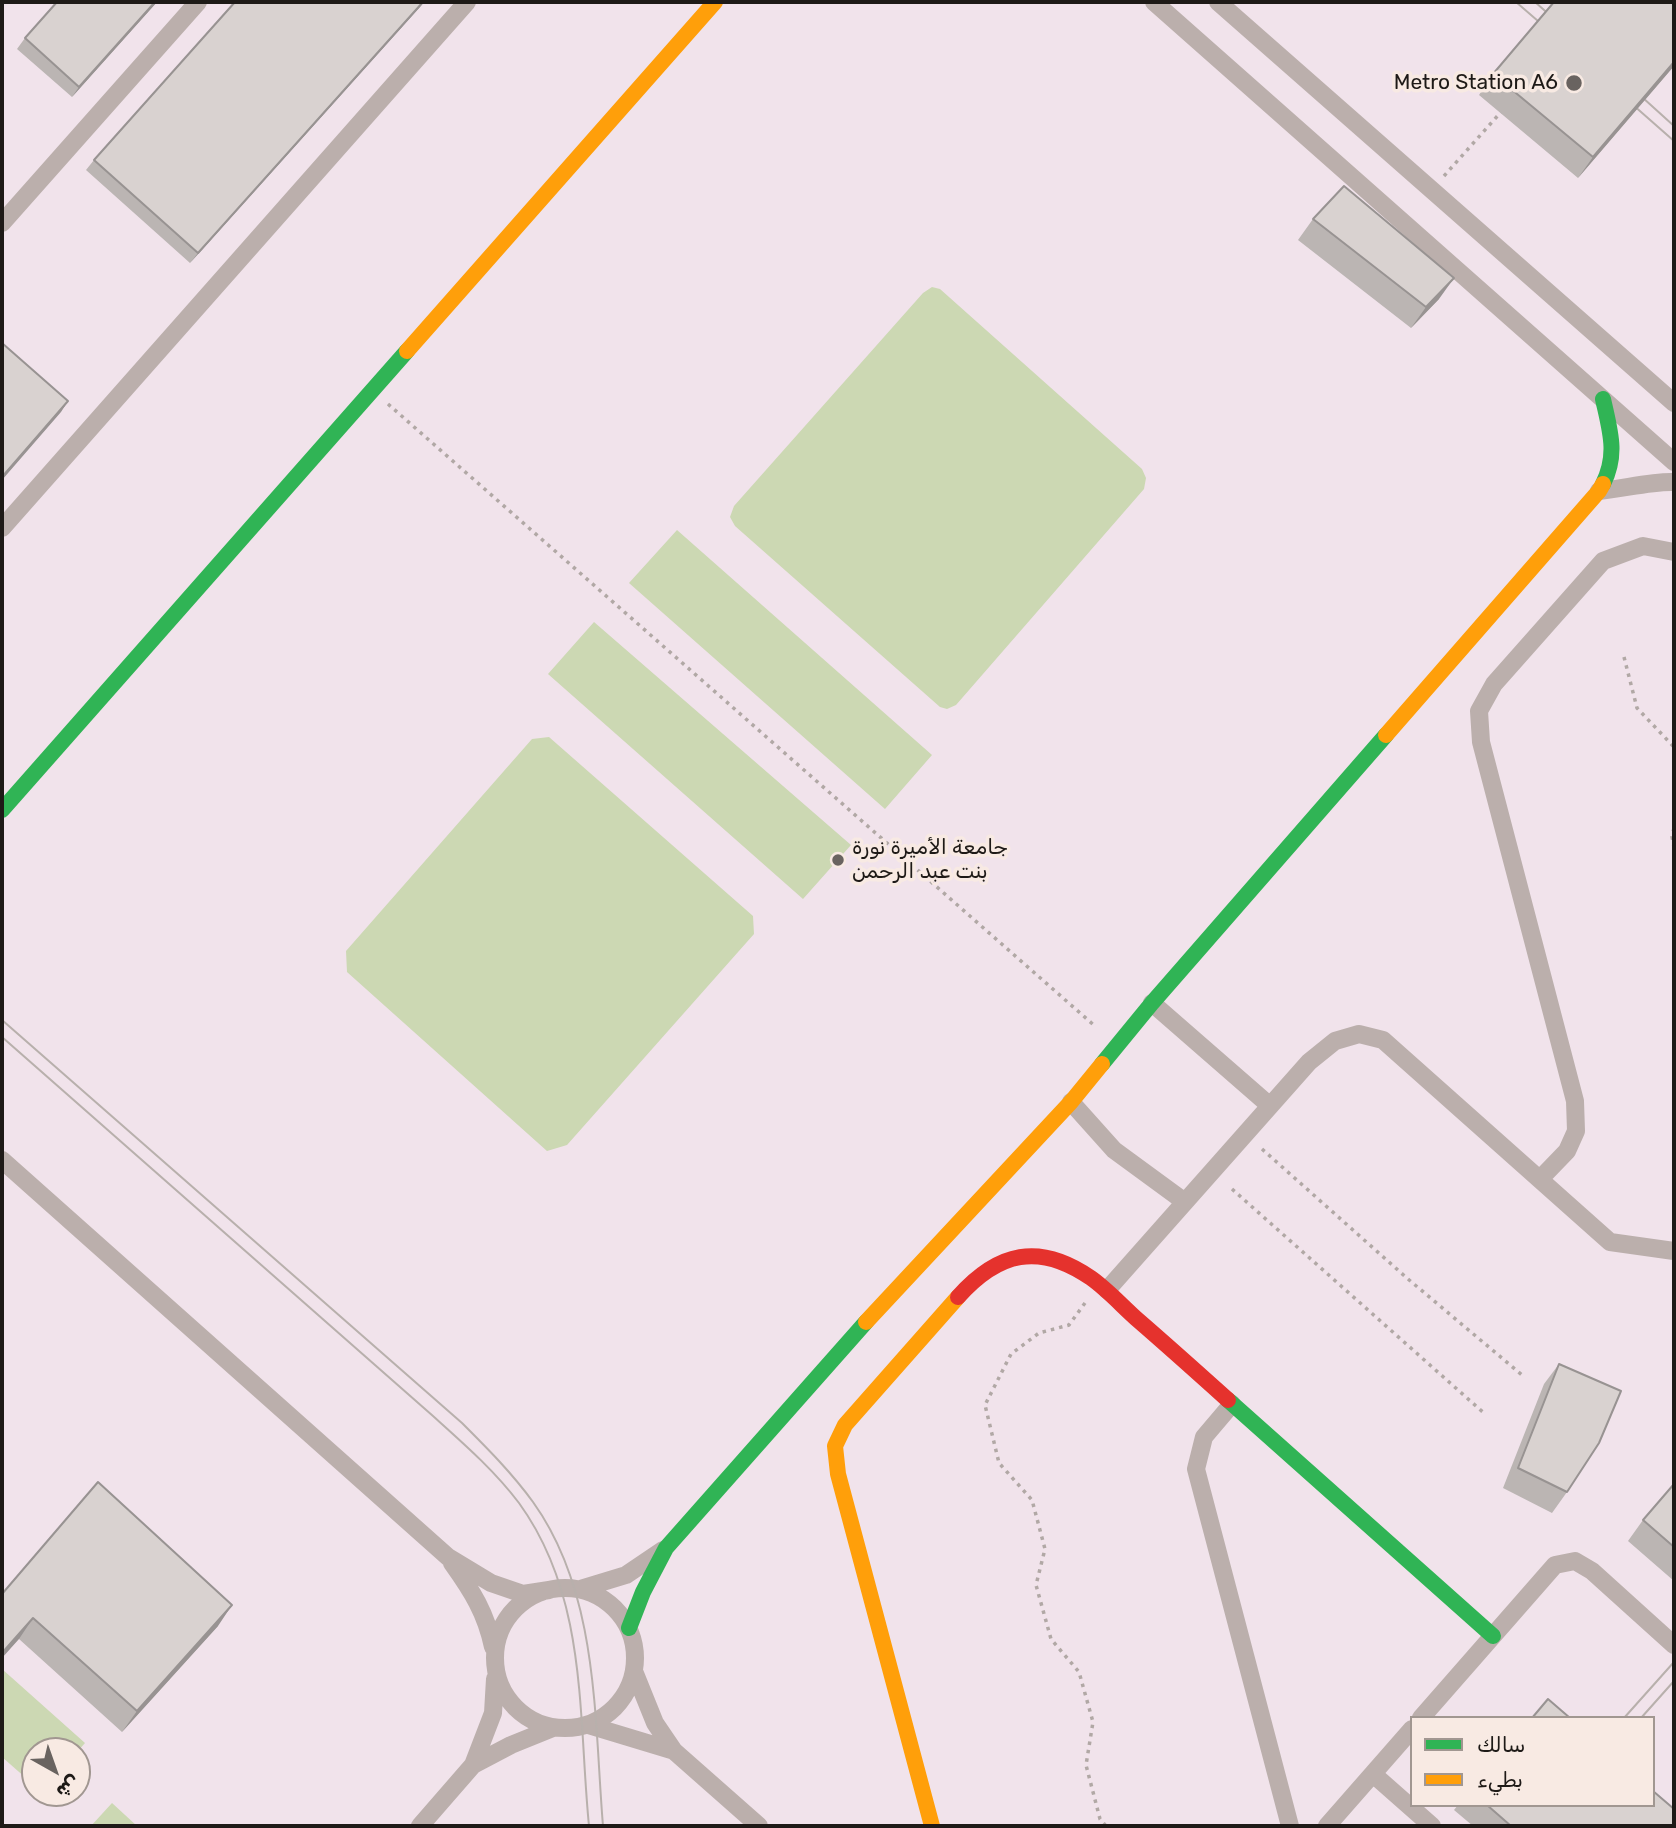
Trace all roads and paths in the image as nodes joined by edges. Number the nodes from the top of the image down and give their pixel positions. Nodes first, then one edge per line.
1 (198, 2) edge
2 (467, 2) edge
3 (715, 2) edge
4 (1154, 2) edge
5 (1219, 2) edge
6 (2, 223) edge
7 (371, 389) junction
8 (1603, 399) junction
9 (1674, 403) edge
10 (1674, 462) edge
11 (1674, 482) edge
12 (1599, 491) junction
13 (2, 527) edge
14 (1674, 552) edge
15 (1624, 657) dead end
16 (1674, 753) edge
17 (2, 810) edge
18 (1674, 828) edge
19 (1674, 847) edge
20 (1152, 1003) junction
21 (1096, 1027) dead end
22 (1071, 1102) junction
23 (1269, 1105) junction
24 (1262, 1149) dead end
25 (2, 1160) edge
26 (1540, 1179) junction
27 (1232, 1189) dead end
28 (1185, 1202) junction
29 (1674, 1251) edge
30 (1107, 1290) junction
31 (1085, 1303) dead end
32 (1522, 1375) dead end
33 (1232, 1404) junction
34 (1485, 1413) dead end
35 (666, 1548) junction
36 (448, 1558) junction
37 (580, 1589) junction
38 (549, 1590) junction
39 (629, 1628) junction
40 (1493, 1636) junction
41 (1674, 1645) edge
42 (494, 1652) junction
43 (635, 1671) junction
44 (495, 1672) junction
45 (1424, 1716) edge
46 (588, 1725) junction
47 (553, 1728) junction
48 (1410, 1731) edge
49 (674, 1751) junction
50 (473, 1765) junction
51 (1373, 1774) junction
52 (1410, 1807) edge
53 (1410, 1807) edge
54 (420, 1826) edge
55 (759, 1826) edge
56 (932, 1826) edge
57 (1107, 1826) edge
58 (1290, 1826) edge
59 (1328, 1826) edge
60 (1432, 1826) edge

1 - 6 street
2 - 13 street
3 - 7 street
4 - 8 street
5 - 9 street
7 - 17 street
7 - 21 path
8 - 10 street
8 - 12 street
11 - 12 street
12 - 20 street
14 - 26 street
15 - 16 path
18 - 19 path
20 - 22 street
20 - 23 street
22 - 28 street
22 - 35 street
23 - 26 street
23 - 28 street
24 - 32 path
25 - 36 street
26 - 29 street
27 - 34 path
28 - 30 street
30 - 33 street
30 - 56 street
31 - 57 path
33 - 40 street
33 - 58 street
35 - 37 street
35 - 39 street
36 - 38 street
36 - 42 street
37 - 38 street
37 - 39 street
38 - 42 street
39 - 43 street
40 - 41 street
40 - 45 street
42 - 44 street
43 - 46 street
43 - 49 street
44 - 47 street
44 - 50 street
46 - 47 street
46 - 49 street
47 - 50 street
48 - 51 street
49 - 55 street
50 - 54 street
51 - 52 street
51 - 59 street
53 - 60 street

